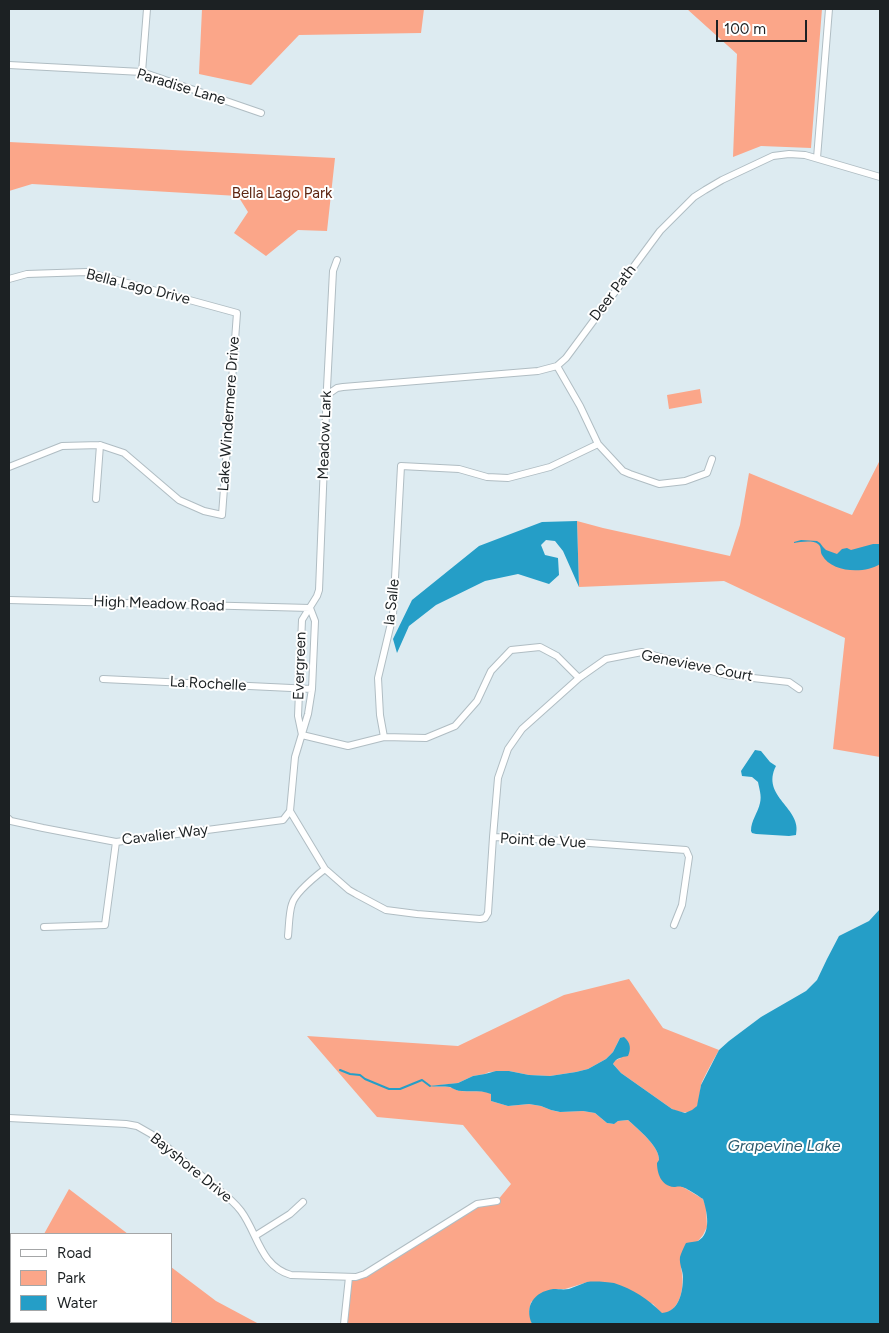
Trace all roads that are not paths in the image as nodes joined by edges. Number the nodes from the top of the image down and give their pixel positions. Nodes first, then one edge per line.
1 (147, 9) edge
2 (829, 9) edge
3 (9, 65) edge
4 (142, 72) junction
5 (261, 113) dead end
6 (817, 158) junction
7 (880, 177) edge
8 (337, 260) dead end
9 (9, 279) edge
10 (237, 313) joint
11 (558, 366) junction
12 (327, 395) junction
13 (598, 444) junction
14 (100, 445) junction
15 (712, 459) dead end
16 (9, 468) edge
17 (96, 499) dead end
18 (9, 600) edge
19 (310, 608) junction
20 (579, 678) junction
21 (103, 679) dead end
22 (299, 688) junction
23 (312, 689) junction
24 (798, 689) dead end
25 (302, 735) junction
26 (384, 737) junction
27 (290, 811) junction
28 (9, 819) edge
29 (493, 837) junction
30 (116, 842) junction
31 (325, 869) junction
32 (674, 925) dead end
33 (44, 926) dead end
34 (288, 936) dead end
35 (9, 1118) edge
36 (496, 1201) dead end
37 (303, 1202) dead end
38 (255, 1236) junction
39 (348, 1277) junction
40 (344, 1324) edge

1 - 4 street
2 - 6 street
3 - 4 street, Paradise Lane
4 - 5 street, Paradise Lane
6 - 7 street, Deer Path
6 - 11 street, Deer Path
8 - 12 street, Meadow Lark
9 - 10 street, Bella Lago Drive
10 - 14 street, Lake Windermere Drive
11 - 12 street
11 - 13 street
12 - 19 street, Meadow Lark
13 - 15 street
13 - 26 street, la Salle
14 - 16 street
14 - 17 street
18 - 19 street, High Meadow Road
19 - 22 street, Evergreen
19 - 23 street, Evergreen
20 - 24 street, Genevieve Court
20 - 26 street
20 - 29 street, Genevieve Court
21 - 22 street, La Rochelle
22 - 23 street, La Rochelle
22 - 25 street, Evergreen
23 - 25 street, Evergreen
25 - 26 street
25 - 27 street, Evergreen
27 - 30 street, Cavalier Way
27 - 31 street, Point de Vue
28 - 30 street, Cavalier Way
29 - 31 street, Point de Vue
29 - 32 street, Point de Vue
30 - 33 street
31 - 34 street
35 - 38 street, Bayshore Drive
36 - 39 street, Bayshore Drive
37 - 38 street
38 - 39 street, Bayshore Drive
39 - 40 street

